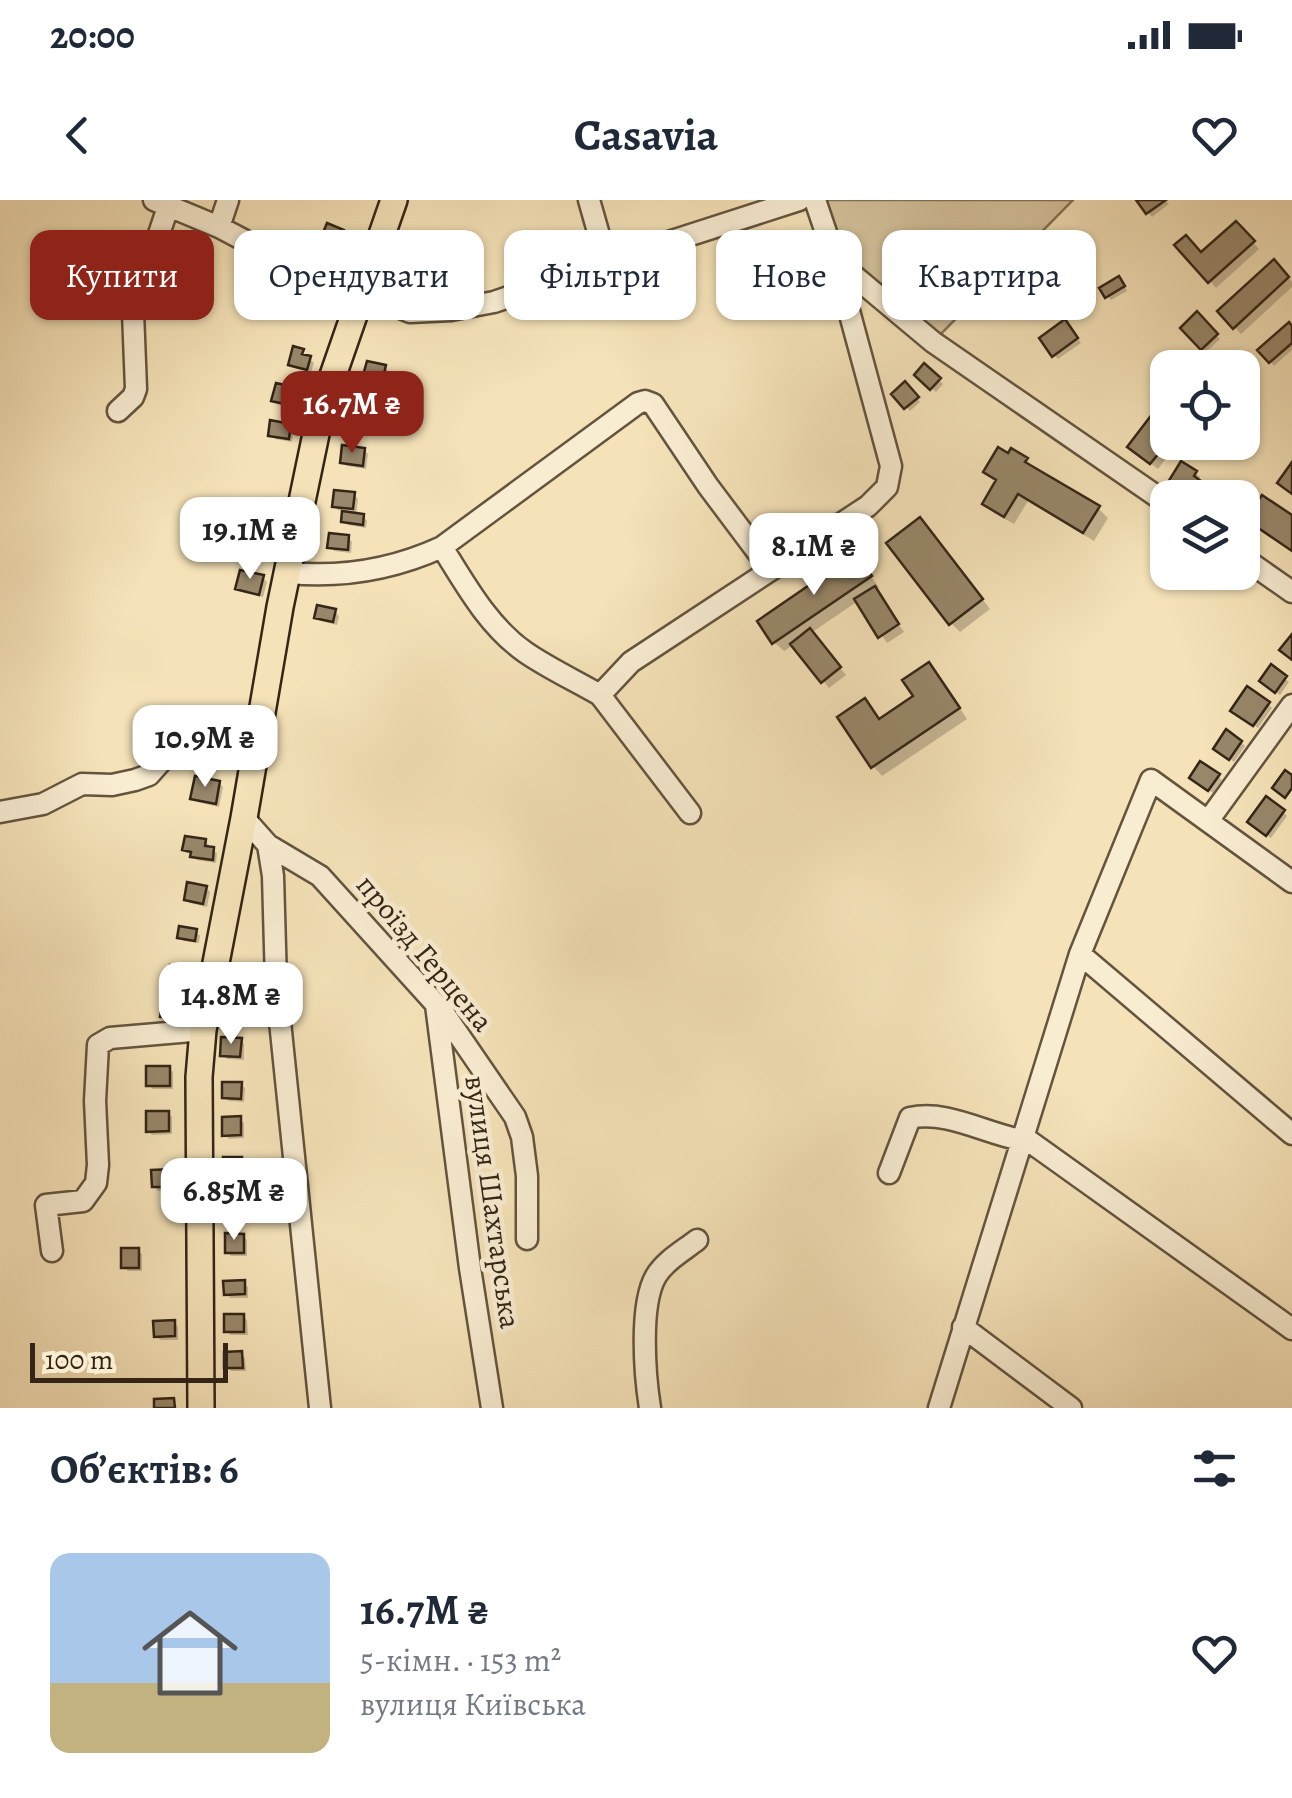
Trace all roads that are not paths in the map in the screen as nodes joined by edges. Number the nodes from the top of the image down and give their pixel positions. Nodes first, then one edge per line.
1 (228, 200) edge
2 (394, 200) edge
3 (589, 200) edge
4 (800, 200) edge
5 (815, 200) edge
6 (161, 203) edge
7 (219, 227) junction
8 (383, 230) edge
9 (598, 230) edge
10 (825, 230) edge
11 (696, 234) edge
12 (234, 235) edge
13 (862, 282) edge
14 (351, 320) edge
15 (852, 320) edge
16 (118, 411) dead end
17 (1150, 492) edge
18 (442, 547) junction
19 (771, 570) junction
20 (1260, 570) edge
21 (288, 573) junction
22 (1292, 592) edge
23 (600, 696) junction
24 (1292, 705) edge
25 (254, 754) junction
26 (0, 812) edge
27 (690, 813) dead end
28 (244, 818) junction
29 (1208, 821) junction
30 (268, 845) junction
31 (1292, 882) edge
32 (1080, 954) junction
33 (436, 1004) junction
34 (203, 1030) junction
35 (1292, 1134) edge
36 (1022, 1138) junction
37 (890, 1173) dead end
38 (527, 1239) dead end
39 (697, 1240) dead end
40 (52, 1252) dead end
41 (964, 1328) junction
42 (1292, 1329) edge
43 (201, 1408) edge
44 (320, 1408) edge
45 (492, 1408) edge
46 (650, 1408) edge
47 (938, 1408) edge
48 (1071, 1408) edge

1 - 7 street
2 - 8 main road
3 - 9 street
4 - 11 street
5 - 10 street
6 - 7 street
6 - 16 street
7 - 12 street
13 - 17 street
14 - 21 main road
15 - 19 street
18 - 19 street
18 - 21 street
18 - 23 street
19 - 23 street
20 - 22 street
21 - 25 main road
23 - 27 street
24 - 29 street
25 - 26 street
25 - 28 main road
28 - 30 street, проїзд Герцена
28 - 34 main road
29 - 31 street
29 - 32 street
30 - 33 street, проїзд Герцена
30 - 44 street
32 - 35 street
32 - 36 street
33 - 38 street, проїзд Герцена
33 - 45 street, вулиця Шахтарська
34 - 40 street
34 - 43 main road
36 - 37 street
36 - 41 street
36 - 42 street
39 - 46 street
41 - 47 street
41 - 48 street

